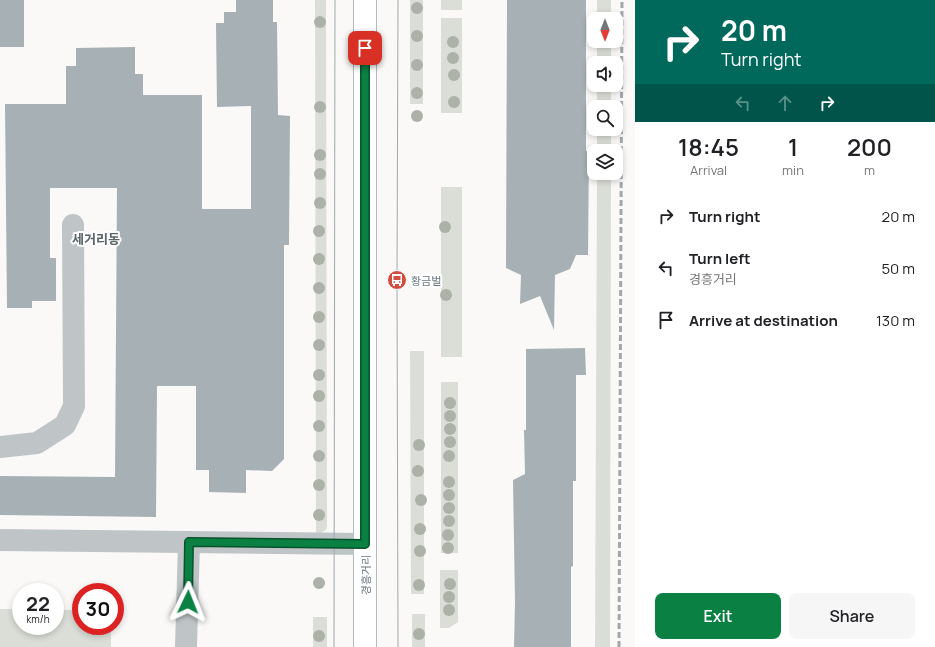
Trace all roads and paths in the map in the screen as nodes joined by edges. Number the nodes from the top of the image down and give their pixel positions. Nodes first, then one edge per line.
1 (365, 0) edge
2 (73, 225) dead end
3 (0, 447) edge
4 (0, 540) edge
5 (189, 542) junction
6 (365, 544) junction
7 (186, 647) edge
8 (365, 647) edge

1 - 6 main road, 경흥거리
2 - 3 street
4 - 5 street
5 - 6 street
5 - 7 street
6 - 8 main road, 경흥거리

